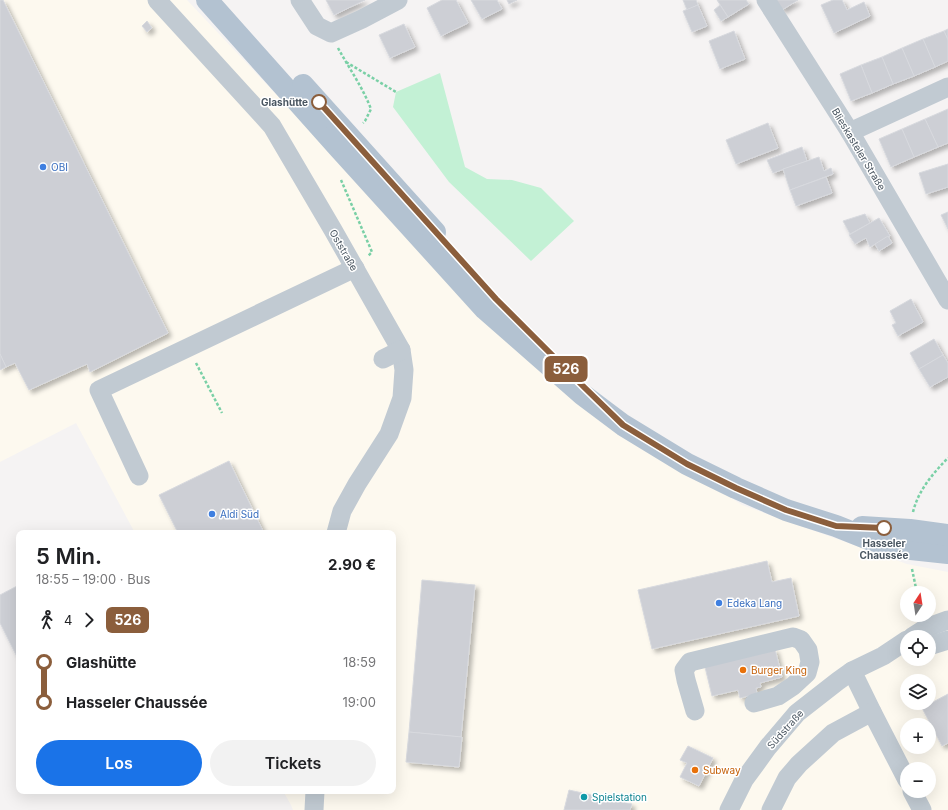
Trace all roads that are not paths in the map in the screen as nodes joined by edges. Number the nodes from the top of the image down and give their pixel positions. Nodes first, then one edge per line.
1 (157, 0) edge
2 (206, 0) edge
3 (226, 0) edge
4 (300, 0) edge
5 (398, 0) edge
6 (766, 0) edge
7 (948, 87) edge
8 (850, 132) junction
9 (355, 268) junction
10 (948, 300) edge
11 (401, 350) junction
12 (383, 358) dead end
13 (623, 425) junction
14 (139, 476) dead end
15 (836, 526) junction
16 (337, 530) edge
17 (948, 535) edge
18 (948, 553) edge
19 (948, 620) edge
20 (923, 630) edge
21 (948, 640) edge
22 (900, 644) edge
23 (936, 644) edge
24 (900, 652) edge
25 (882, 656) junction
26 (852, 671) junction
27 (754, 703) dead end
28 (695, 711) dead end
29 (872, 712) junction
30 (900, 766) edge
31 (315, 794) edge
32 (916, 798) edge
33 (314, 810) edge
34 (729, 810) edge
35 (771, 810) edge
36 (922, 810) edge

1 - 9 street, Oststraße
2 - 13 main road
3 - 13 main road
4 - 5 street
6 - 8 street, Blieskasteler Straße
7 - 8 street
8 - 10 street, Blieskasteler Straße
9 - 11 street, Oststraße
9 - 14 street
11 - 12 street
11 - 16 street, Oststraße
13 - 15 main road
15 - 17 main road
15 - 18 main road
19 - 20 street
21 - 23 street
22 - 25 street, Südstraße
24 - 25 street, Südstraße
25 - 26 street, Südstraße
26 - 29 street
26 - 34 street, Südstraße
27 - 28 street
29 - 30 street
29 - 35 street
31 - 33 street
32 - 36 street

